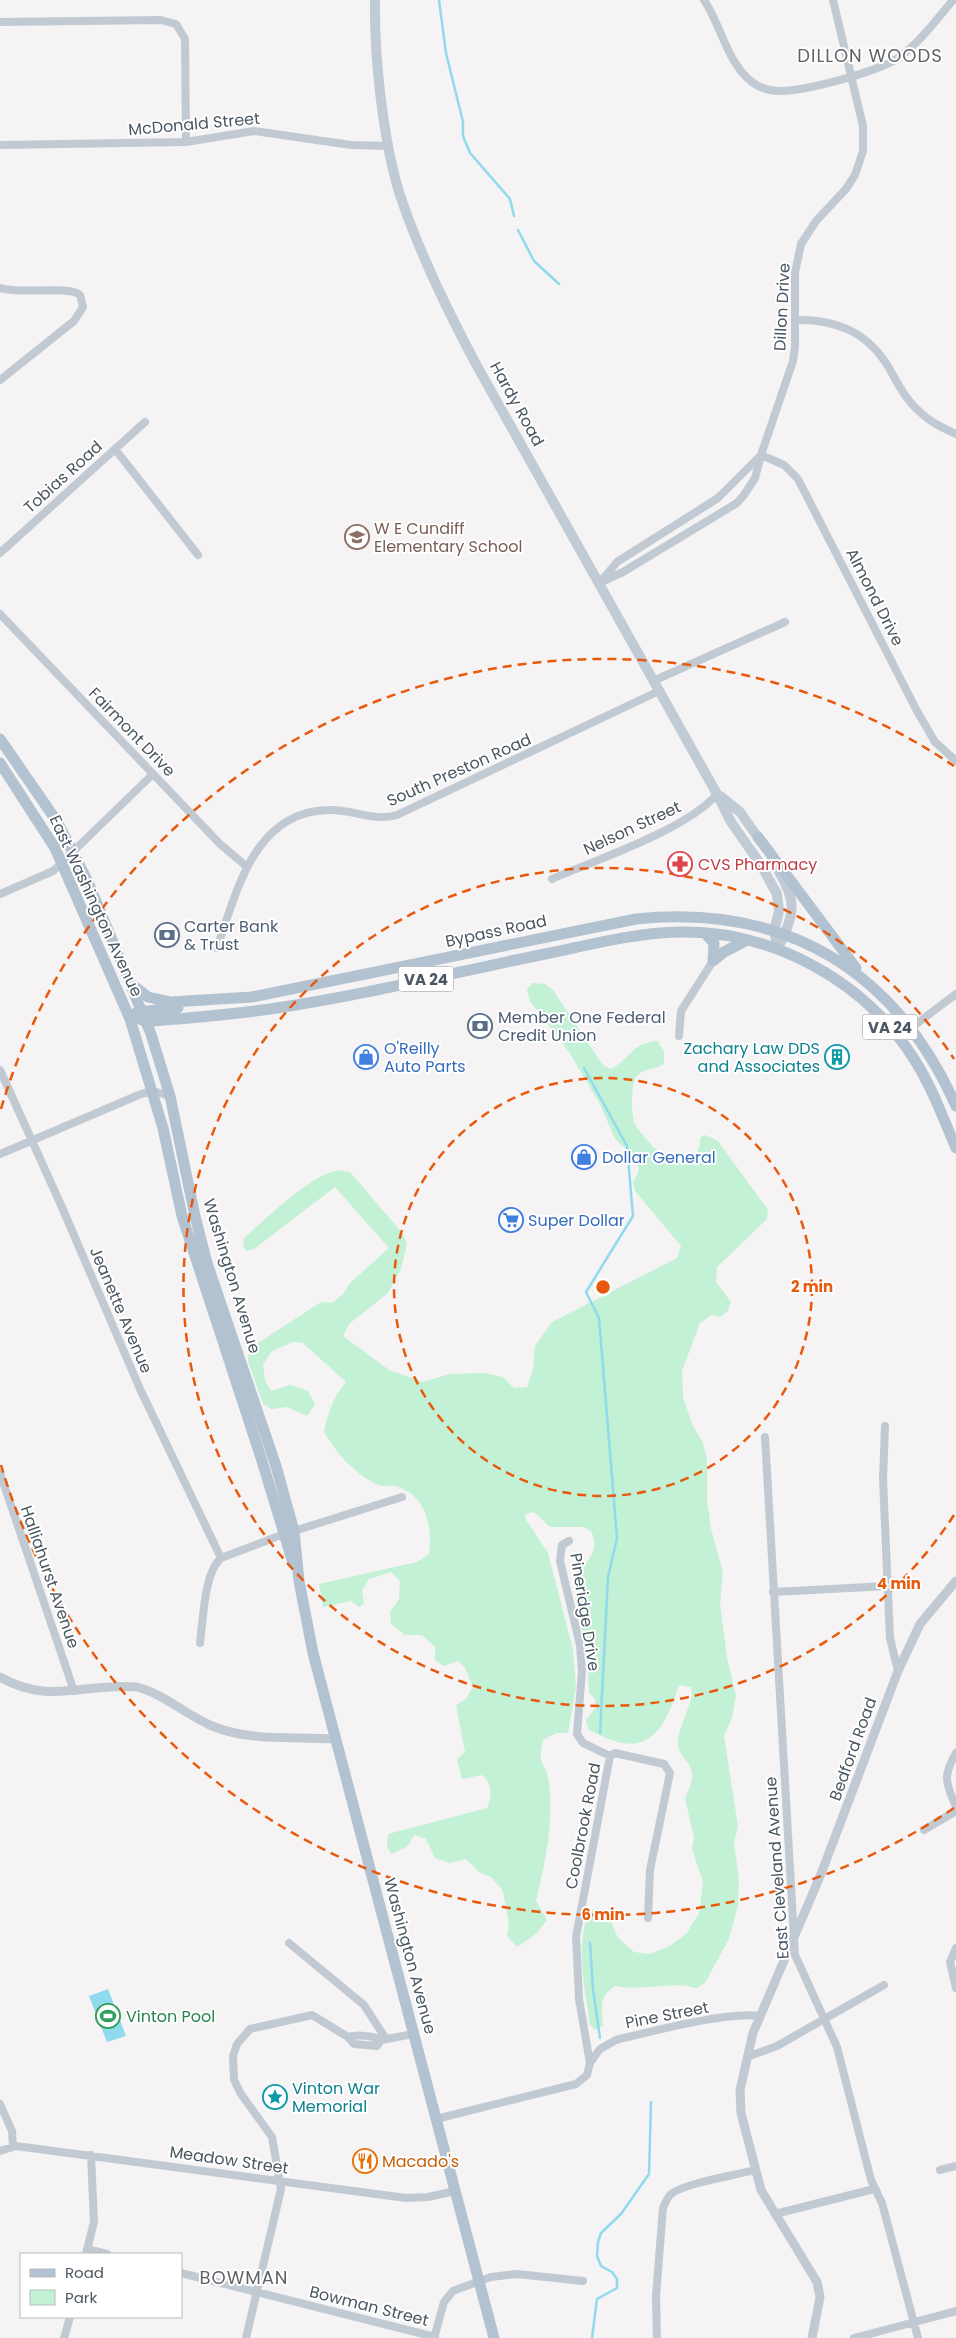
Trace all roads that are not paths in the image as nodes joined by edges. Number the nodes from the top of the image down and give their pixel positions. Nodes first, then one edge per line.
1 (375, 0) edge
2 (704, 0) edge
3 (833, 0) edge
4 (951, 2) edge
5 (956, 12) edge
6 (0, 22) edge
7 (852, 76) junction
8 (186, 142) junction
9 (0, 145) edge
10 (389, 146) junction
11 (0, 288) edge
12 (796, 320) junction
13 (0, 380) edge
14 (145, 422) dead end
15 (956, 434) edge
16 (114, 450) junction
17 (761, 455) junction
18 (0, 553) edge
19 (198, 555) dead end
20 (599, 583) junction
21 (0, 614) edge
22 (785, 622) dead end
23 (654, 681) junction
24 (659, 691) junction
25 (0, 739) edge
26 (956, 761) edge
27 (0, 763) edge
28 (153, 774) junction
29 (717, 794) junction
30 (758, 837) junction
31 (72, 853) junction
32 (62, 864) junction
33 (246, 866) junction
34 (552, 879) dead end
35 (0, 894) edge
36 (705, 933) junction
37 (780, 933) junction
38 (748, 940) junction
39 (217, 948) dead end
40 (778, 949) junction
41 (713, 961) junction
42 (864, 980) junction
43 (130, 981) junction
44 (956, 994) edge
45 (243, 997) junction
46 (128, 1014) junction
47 (144, 1016) junction
48 (911, 1027) junction
49 (679, 1036) dead end
50 (899, 1037) junction
51 (0, 1070) edge
52 (153, 1091) junction
53 (170, 1096) junction
54 (956, 1106) edge
55 (32, 1141) junction
56 (956, 1148) edge
57 (0, 1154) edge
58 (885, 1426) dead end
59 (765, 1436) dead end
60 (0, 1473) edge
61 (402, 1497) dead end
62 (290, 1532) junction
63 (569, 1541) dead end
64 (221, 1558) junction
65 (956, 1581) edge
66 (888, 1586) junction
67 (773, 1592) junction
68 (200, 1643) dead end
69 (898, 1671) junction
70 (0, 1677) edge
71 (74, 1691) junction
72 (335, 1739) junction
73 (956, 1753) edge
74 (610, 1756) junction
75 (956, 1809) edge
76 (924, 1830) dead end
77 (648, 1918) dead end
78 (795, 1938) junction
79 (289, 1943) dead end
80 (954, 1950) edge
81 (884, 1985) dead end
82 (956, 1988) edge
83 (759, 2016) junction
84 (825, 2019) junction
85 (413, 2034) junction
86 (384, 2040) junction
87 (747, 2057) junction
88 (590, 2063) junction
89 (0, 2104) edge
90 (436, 2119) junction
91 (13, 2146) junction
92 (0, 2151) edge
93 (91, 2155) junction
94 (956, 2166) edge
95 (755, 2170) junction
96 (940, 2170) dead end
97 (279, 2181) junction
98 (874, 2189) junction
99 (455, 2191) junction
100 (775, 2214) junction
101 (86, 2252) edge
102 (182, 2273) edge
103 (583, 2281) dead end
104 (479, 2282) junction
105 (257, 2292) junction
106 (956, 2311) edge
107 (70, 2318) edge
108 (914, 2322) junction
109 (434, 2337) edge
110 (64, 2338) edge
111 (246, 2338) edge
112 (494, 2338) edge
113 (657, 2338) edge
114 (812, 2338) edge
115 (854, 2338) edge
116 (918, 2338) edge

1 - 10 main road, Hardy Road
2 - 7 street
3 - 7 street, Dillon Drive
4 - 5 street
4 - 7 street
6 - 8 street
7 - 12 street, Dillon Drive
8 - 9 street, McDonald Street
8 - 10 street, McDonald Street
10 - 20 main road, Hardy Road
11 - 13 street
12 - 15 street
12 - 17 street, Dillon Drive
14 - 16 street, Tobias Road
16 - 18 street, Tobias Road
16 - 19 street
17 - 20 street, Dillon Drive
17 - 20 street, Dillon Drive
17 - 26 street, Almond Drive
20 - 23 main road, Hardy Road
21 - 28 street, Fairmont Drive
22 - 23 street
23 - 24 main road, Hardy Road
24 - 29 main road, Hardy Road
24 - 33 street, South Preston Road
25 - 31 main road, East Washington Avenue / VA 24
27 - 32 main road, East Washington Avenue
28 - 31 street
28 - 33 street, Fairmont Drive
29 - 30 main road, Hardy Road
29 - 34 street, Nelson Street
29 - 37 main road, Hardy Road
30 - 37 main road, Hardy Road
30 - 42 main road
31 - 32 street
31 - 43 main road, East Washington Avenue / VA 24
32 - 35 street
32 - 46 main road, East Washington Avenue
33 - 39 street, South Preston Road
36 - 38 main road, Bypass Road / VA 24
36 - 41 main road
36 - 47 main road, Bypass Road / VA 24
37 - 40 main road, Hardy Road
37 - 42 main road, Bypass Road / VA 24
37 - 45 main road, Bypass Road / VA 24
38 - 40 main road, Bypass Road / VA 24
38 - 41 main road
40 - 50 main road, VA 24
41 - 49 street
42 - 48 main road, VA 24
43 - 45 main road, Bypass Road / VA 24
43 - 47 main road, Washington Avenue
44 - 48 street
45 - 47 main road
46 - 47 main road
46 - 52 main road, Washington Avenue
47 - 53 main road, Washington Avenue
48 - 50 street
48 - 54 main road, VA 24
50 - 56 main road, VA 24
51 - 55 street, Jeanette Avenue
52 - 53 street
52 - 55 street
52 - 62 main road, Washington Avenue
53 - 62 main road, Washington Avenue
55 - 57 street
55 - 64 street, Jeanette Avenue
58 - 66 street
59 - 67 street, East Cleveland Avenue
60 - 71 street, Halliahurst Avenue
61 - 62 street
62 - 64 street
62 - 72 main road, Washington Avenue
63 - 74 street, Pineridge Drive
64 - 68 street
65 - 69 street, Bedford Road
66 - 67 street
66 - 69 street
67 - 78 street, East Cleveland Avenue
69 - 78 street, Bedford Road
70 - 71 street
71 - 72 street
72 - 85 main road, Washington Avenue
73 - 75 street
74 - 77 street, Pineridge Drive
74 - 88 street, Coolbrook Road
75 - 76 street
78 - 83 street, Bedford Road
78 - 84 street, East Cleveland Avenue
79 - 86 street
80 - 82 street
81 - 84 street
83 - 87 street, Bedford Road
83 - 88 street, Pine Street
84 - 87 street
84 - 98 street, East Cleveland Avenue
85 - 86 street
85 - 90 main road, Washington Avenue
86 - 97 street
87 - 95 street, Bedford Road
88 - 90 street
89 - 91 street
90 - 99 main road, Washington Avenue
91 - 92 street, Meadow Street
91 - 93 street, Meadow Street
93 - 97 street, Meadow Street
93 - 101 street
94 - 96 street
95 - 100 street, Bedford Road
95 - 113 street
97 - 99 street, Meadow Street
97 - 105 street
98 - 100 street
98 - 108 street, East Cleveland Avenue
99 - 104 main road, Washington Avenue
100 - 114 street, Bedford Road
102 - 105 street, Bowman Street
103 - 104 street
104 - 109 street
104 - 112 main road, Washington Avenue
105 - 109 street, Bowman Street
105 - 111 street
106 - 108 street
107 - 110 street
108 - 115 street
108 - 116 street, East Cleveland Avenue

